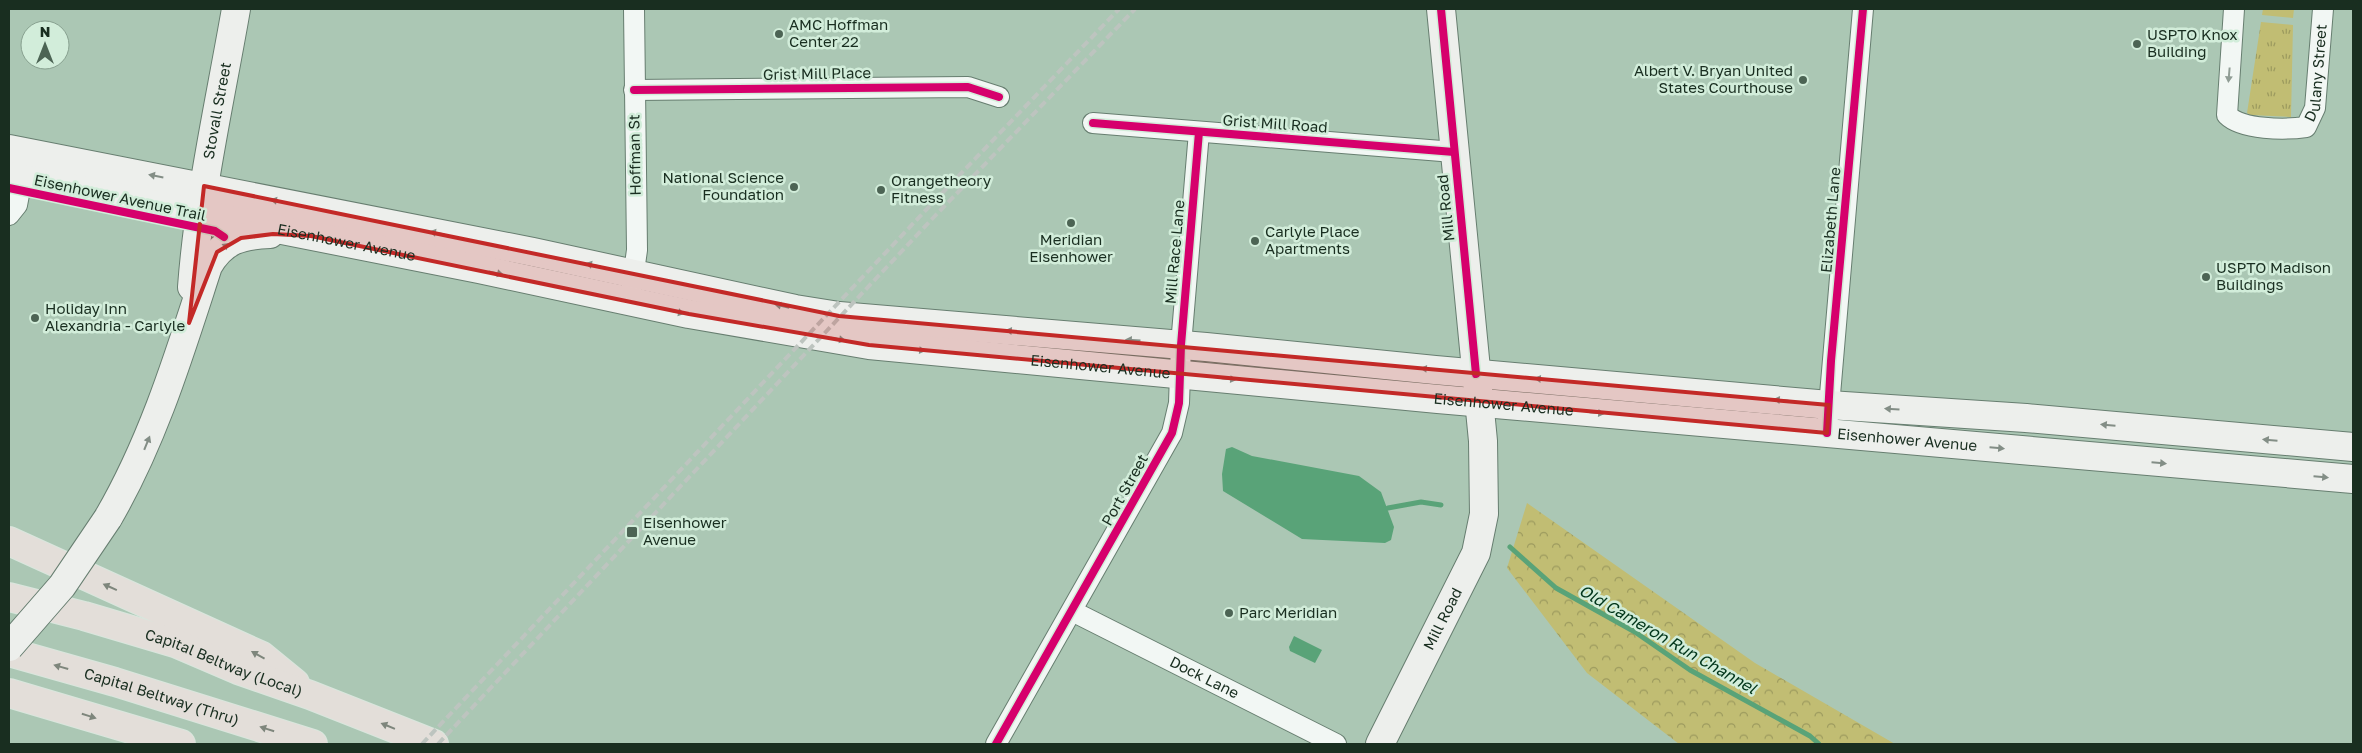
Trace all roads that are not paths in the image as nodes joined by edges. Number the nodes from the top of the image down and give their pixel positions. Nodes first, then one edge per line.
1 (236, 9) edge
2 (634, 9) edge
3 (1441, 9) edge
4 (1863, 9) edge
5 (2234, 9) edge
6 (2323, 9) edge
7 (634, 90) junction
8 (999, 98) dead end
9 (1093, 123) dead end
10 (1200, 132) junction
11 (9, 149) edge
12 (1454, 152) junction
13 (15, 178) edge
14 (204, 186) junction
15 (200, 214) junction
16 (9, 215) edge
17 (311, 236) junction
18 (634, 273) junction
19 (630, 301) junction
20 (189, 323) junction
21 (1181, 345) junction
22 (1181, 374) junction
23 (1476, 374) junction
24 (1479, 402) junction
25 (1829, 404) junction
26 (1827, 433) junction
27 (2353, 447) edge
28 (2353, 480) edge
29 (9, 541) edge
30 (9, 597) edge
31 (1072, 611) junction
32 (9, 648) edge
33 (9, 652) edge
34 (9, 693) edge
35 (310, 696) junction
36 (181, 744) edge
37 (313, 744) edge
38 (434, 744) edge
39 (996, 744) edge
40 (1336, 744) edge
41 (1380, 744) edge

1 - 14 main road, Stovall Street
2 - 7 street, Hoffman St
3 - 12 main road, Mill Road
4 - 25 street, Elizabeth Lane
5 -> 6 street, Dulany Street
7 - 8 street, Grist Mill Place
7 - 18 street, Hoffman St
9 - 10 street, Grist Mill Road
10 - 12 street, Grist Mill Road
10 - 21 street, Mill Race Lane
14 -> 11 main road, Eisenhower Avenue
12 - 23 main road, Mill Road
13 - 15 main road, Eisenhower Avenue
13 - 16 street
14 - 15 main road, Stovall Street
18 -> 14 main road, Eisenhower Avenue
15 - 17 main road, Eisenhower Avenue
15 - 20 main road, Stovall Street
17 -> 19 main road, Eisenhower Avenue
20 -> 17 main road
18 - 19 street, Hoffman St
21 -> 18 main road, Eisenhower Avenue
19 -> 22 main road, Eisenhower Avenue
32 -> 20 main road, bridge
21 - 22 street, Mill Race Lane
23 -> 21 main road, Eisenhower Avenue
22 -> 24 main road, Eisenhower Avenue
22 - 31 street, Port Street
23 - 24 main road, Mill Road
25 -> 23 main road, Eisenhower Avenue
24 -> 26 main road, Eisenhower Avenue
24 - 41 main road, Mill Road
25 - 26 street, Elizabeth Lane
27 -> 25 main road, Eisenhower Avenue
26 -> 28 main road, Eisenhower Avenue
35 -> 29 highway
30 - 35 highway, Capital Beltway (Local)
31 - 39 street, Port Street
31 - 40 street, Dock Lane
37 -> 33 highway, Capital Beltway (Thru)
34 -> 36 highway
38 -> 35 highway, Capital Beltway (Local)

